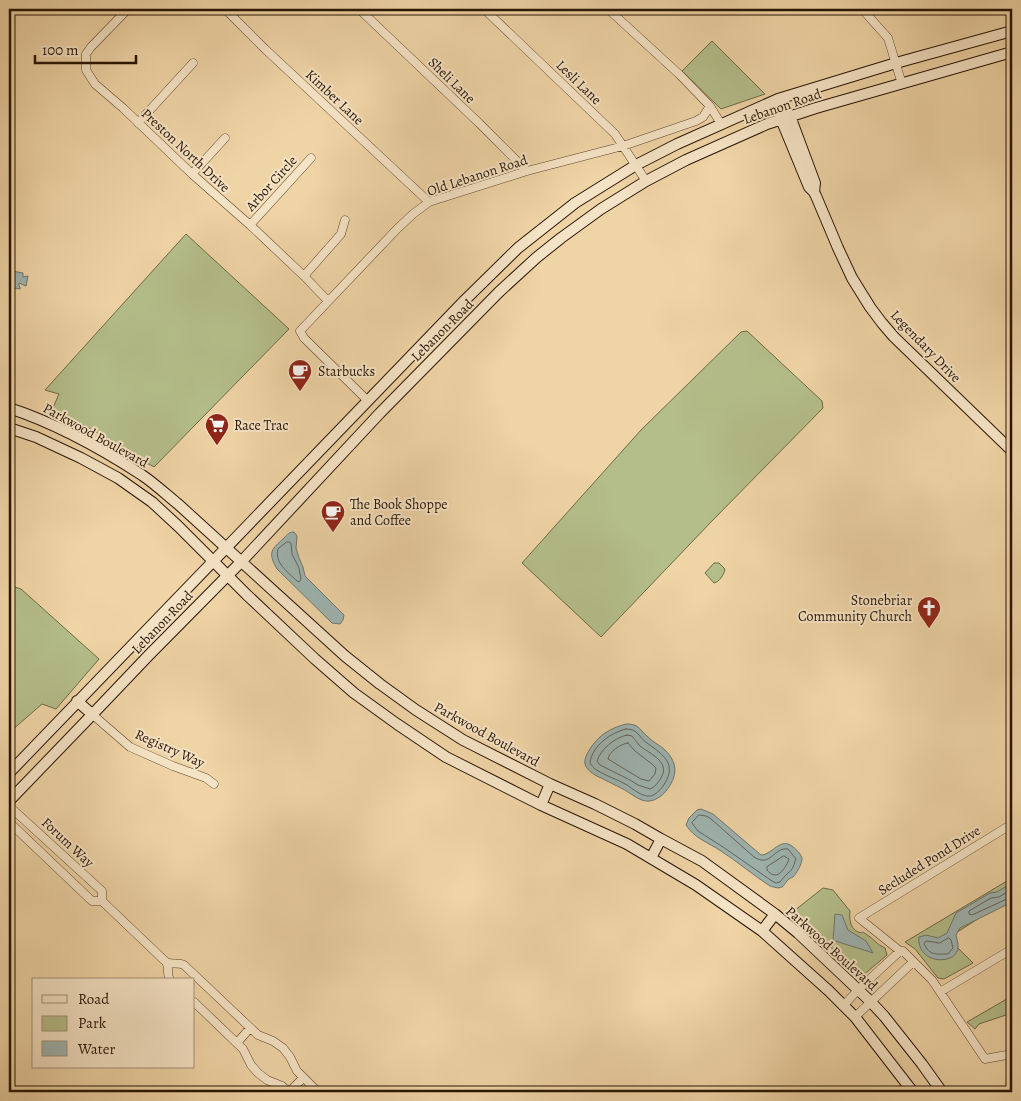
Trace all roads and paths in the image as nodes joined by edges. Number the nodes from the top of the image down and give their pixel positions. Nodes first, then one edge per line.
1 (128, 9) edge
2 (225, 9) edge
3 (359, 9) edge
4 (484, 9) edge
5 (608, 9) edge
6 (862, 9) edge
7 (1012, 31) edge
8 (1012, 52) edge
9 (193, 62) dead end
10 (896, 63) junction
11 (902, 84) junction
12 (778, 99) junction
13 (710, 106) junction
14 (786, 118) junction
15 (138, 123) junction
16 (721, 124) junction
17 (226, 138) dead end
18 (623, 146) junction
19 (311, 158) dead end
20 (636, 165) junction
21 (527, 171) junction
22 (192, 174) junction
23 (646, 181) junction
24 (429, 202) junction
25 (345, 220) dead end
26 (250, 226) junction
27 (304, 276) junction
28 (328, 301) junction
29 (368, 401) junction
30 (9, 408) edge
31 (380, 412) junction
32 (33, 416) junction
33 (44, 420) junction
34 (9, 428) edge
35 (31, 435) junction
36 (1012, 451) edge
37 (226, 548) junction
38 (214, 561) junction
39 (241, 562) junction
40 (228, 575) junction
41 (77, 701) junction
42 (93, 715) junction
43 (9, 773) edge
44 (214, 784) dead end
45 (550, 784) junction
46 (9, 801) edge
47 (541, 805) junction
48 (9, 806) edge
49 (9, 822) edge
50 (1012, 824) edge
51 (661, 839) junction
52 (651, 858) junction
53 (102, 901) junction
54 (775, 914) junction
55 (762, 931) junction
56 (1012, 950) edge
57 (900, 951) junction
58 (166, 962) junction
59 (913, 962) junction
60 (169, 978) edge
61 (858, 990) junction
62 (940, 992) junction
63 (870, 1001) junction
64 (195, 1003) edge
65 (843, 1006) junction
66 (855, 1017) junction
67 (250, 1028) junction
68 (237, 1043) junction
69 (1012, 1054) edge
70 (303, 1078) junction
71 (9, 1088) edge
72 (14, 1092) edge
73 (289, 1092) edge
74 (318, 1092) edge
75 (914, 1092) edge
76 (942, 1092) edge

1 - 15 street, Preston North Drive
2 - 24 street, Kimber Lane
3 - 21 street, Sheli Lane
4 - 18 street, Lesli Lane
5 - 13 street
6 - 10 street
7 - 10 main road, Lebanon Road
8 - 11 main road, Lebanon Road
9 - 15 street
10 - 11 street
10 - 12 main road, Lebanon Road
11 - 14 main road, Lebanon Road
12 - 14 main road, Legendary Drive
12 - 16 main road, Lebanon Road
13 - 16 street
13 - 18 street, Old Lebanon Road
14 - 23 main road, Lebanon Road
14 - 36 main road, Legendary Drive
15 - 22 street, Preston North Drive
16 - 20 main road, Lebanon Road
17 - 22 street
18 - 20 street, Lesli Lane
18 - 21 street, Old Lebanon Road
19 - 26 street, Arbor Circle
20 - 23 street, Lesli Lane
20 - 29 main road, Lebanon Road
21 - 24 street, Old Lebanon Road
22 - 26 street, Preston North Drive
23 - 31 main road, Lebanon Road
24 - 28 street, Old Lebanon Road
25 - 27 street
26 - 27 street, Preston North Drive
27 - 28 street, Preston North Drive
28 - 29 street, Old Lebanon Road
29 - 31 main road
29 - 37 main road, Lebanon Road
30 - 32 main road, Parkwood Boulevard
31 - 39 main road, Lebanon Road
32 - 33 main road, Parkwood Boulevard
32 - 35 main road
33 - 35 main road
33 - 37 main road, Parkwood Boulevard
34 - 35 main road, Parkwood Boulevard
35 - 38 main road, Parkwood Boulevard
37 - 38 main road, Lebanon Road
37 - 39 main road, Parkwood Boulevard
38 - 40 main road, Parkwood Boulevard
38 - 41 main road, Lebanon Road
39 - 40 main road, Lebanon Road
39 - 45 main road, Parkwood Boulevard
40 - 42 main road, Lebanon Road
40 - 47 main road, Parkwood Boulevard
41 - 42 main road
41 - 43 main road, Lebanon Road
42 - 44 street, Registry Way
42 - 46 main road, Lebanon Road
45 - 47 main road
45 - 51 main road, Parkwood Boulevard
47 - 52 main road, Parkwood Boulevard
48 - 53 street, Forum Way
49 - 53 street, Forum Way
50 - 57 street, Secluded Pond Drive
51 - 52 main road
51 - 54 main road, Parkwood Boulevard
52 - 55 main road, Parkwood Boulevard
53 - 58 street, Forum Way
54 - 55 main road
54 - 61 main road, Parkwood Boulevard
55 - 65 main road, Parkwood Boulevard
56 - 62 street
57 - 59 street
57 - 61 street
58 - 60 street
58 - 67 street, Forum Way
59 - 62 street
59 - 63 street
61 - 63 main road, Parkwood Boulevard
61 - 65 street
62 - 69 street
63 - 66 street
63 - 76 main road, Parkwood Boulevard
64 - 68 street
65 - 66 main road, Parkwood Boulevard
66 - 75 main road, Parkwood Boulevard
67 - 68 street
67 - 70 street, Forum Way
68 - 73 street
70 - 73 street
70 - 74 street, Forum Way
71 - 72 main road

